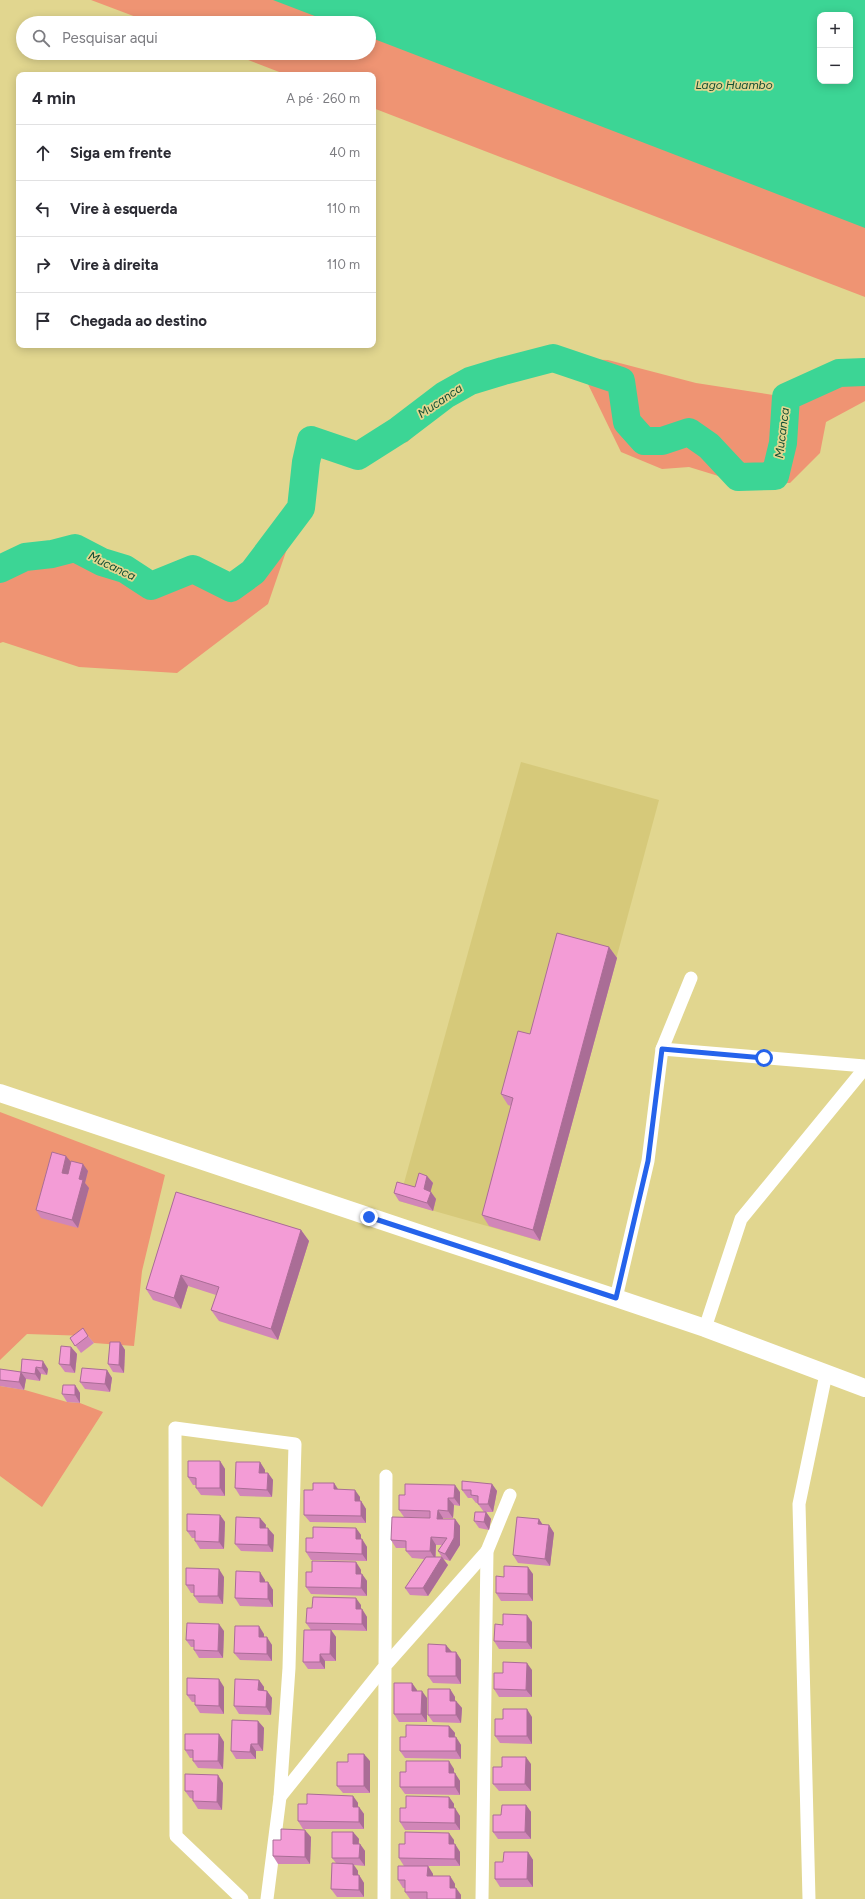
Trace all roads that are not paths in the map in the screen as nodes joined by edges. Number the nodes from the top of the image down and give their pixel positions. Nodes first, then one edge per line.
1 (691, 978) dead end
2 (662, 1049) junction
3 (865, 1067) edge
4 (0, 1094) edge
5 (616, 1298) junction
6 (705, 1328) junction
7 (826, 1374) junction
8 (865, 1388) edge
9 (386, 1476) dead end
10 (510, 1495) dead end
11 (487, 1551) junction
12 (385, 1666) junction
13 (280, 1797) junction
14 (242, 1899) edge
15 (267, 1899) edge
16 (384, 1899) edge
17 (482, 1899) edge
18 (809, 1899) edge

1 - 2 street
2 - 3 street
2 - 5 street
3 - 6 street
4 - 5 street
5 - 6 street
6 - 7 street
7 - 8 street
7 - 18 street
9 - 12 street
10 - 11 street
11 - 12 street
11 - 17 street
12 - 13 street
12 - 16 street
13 - 14 street
13 - 15 street

